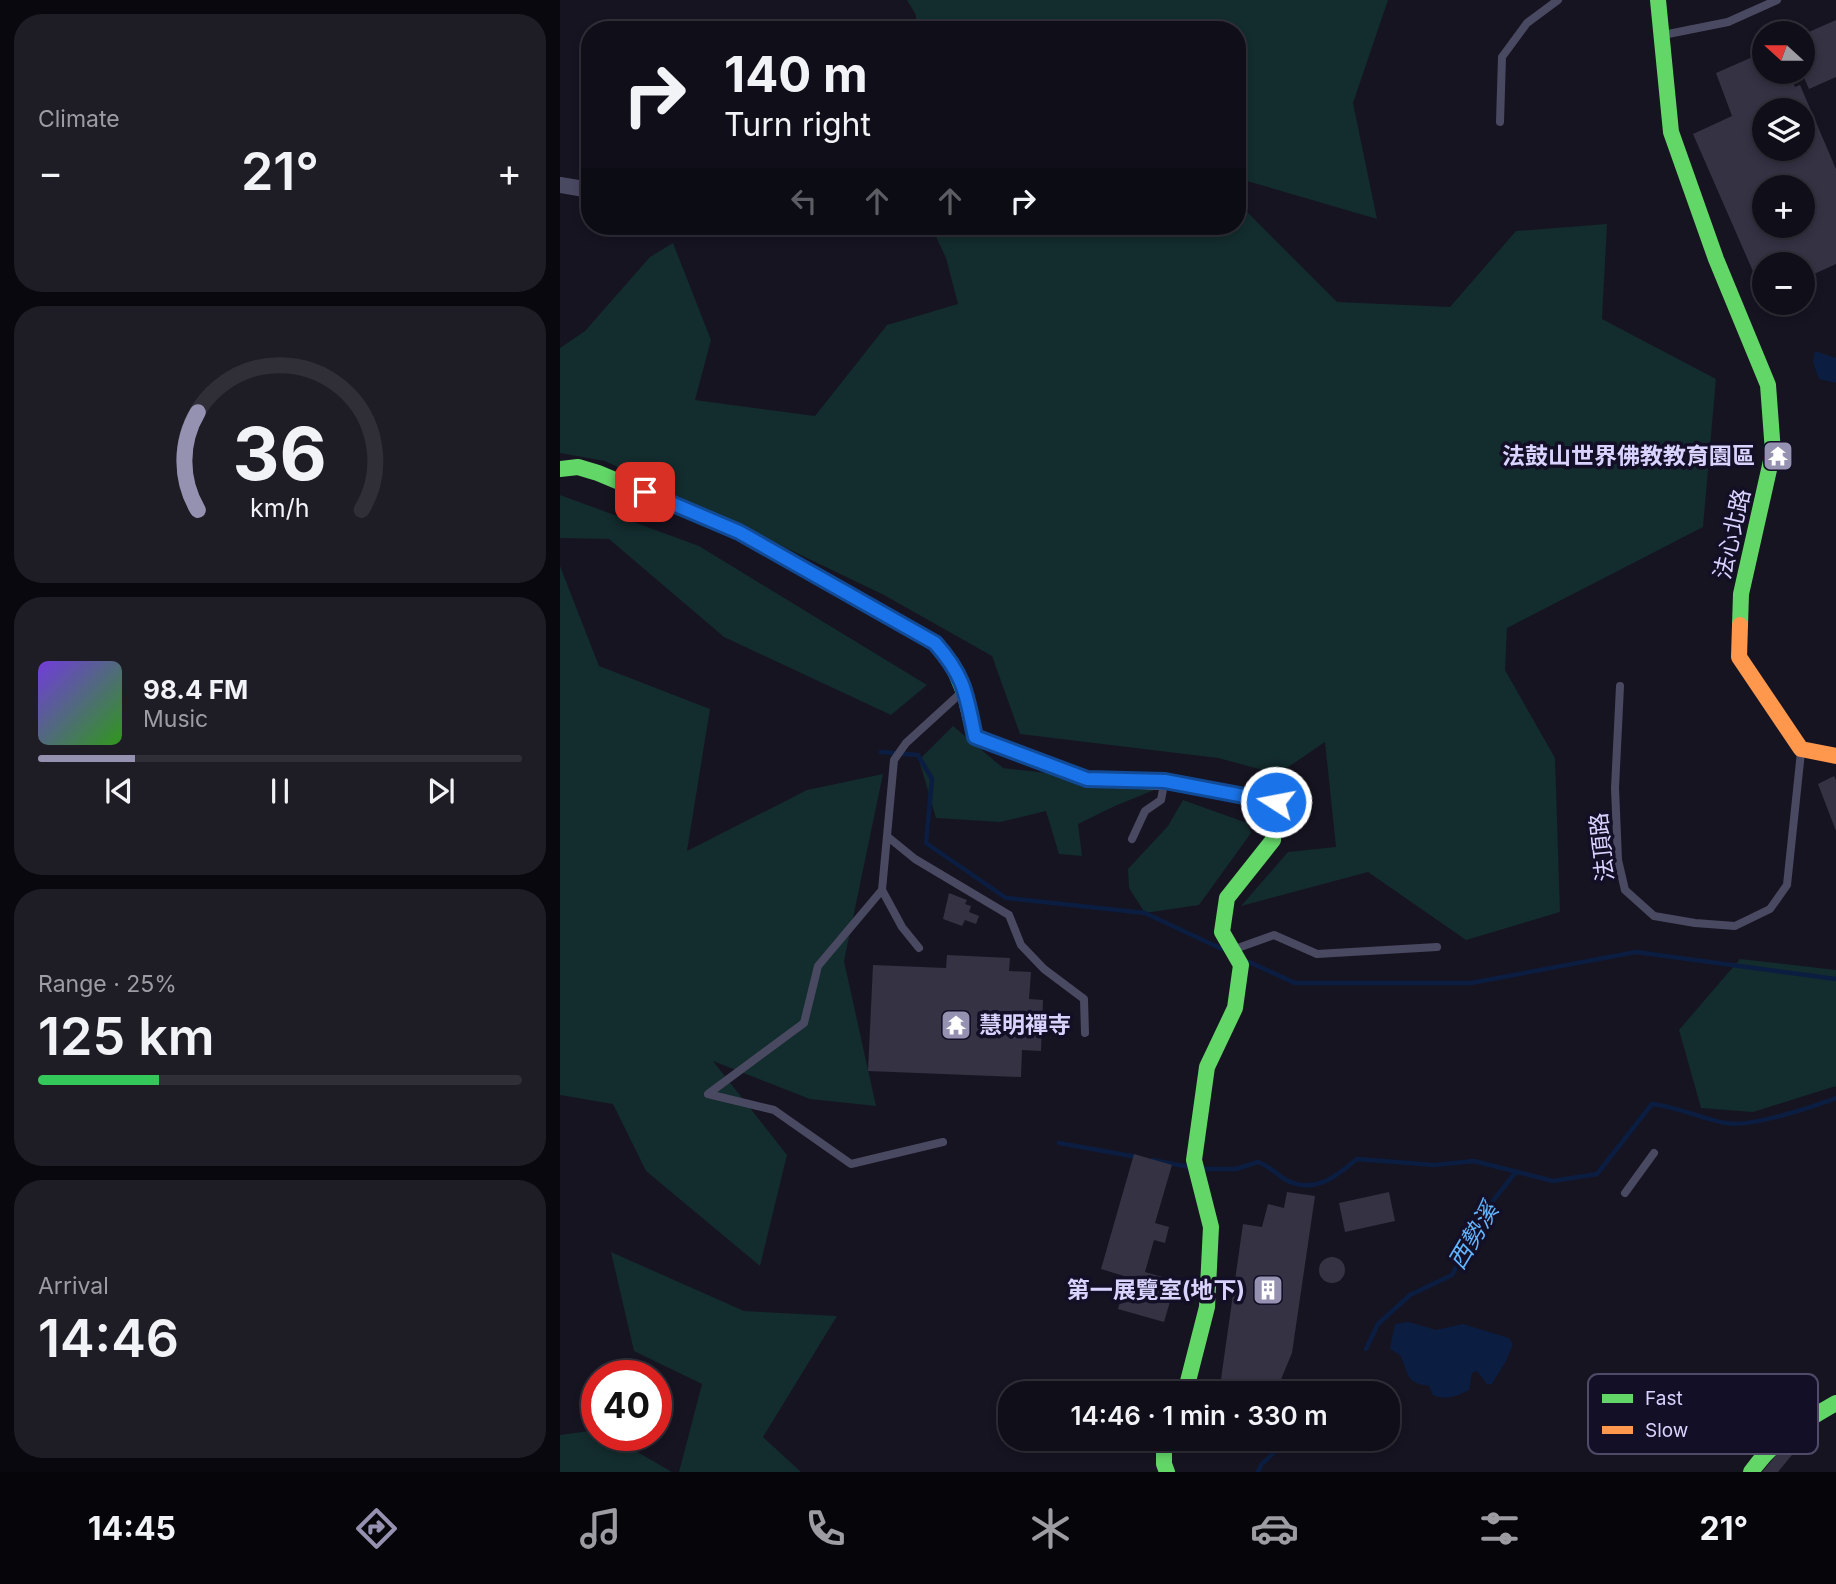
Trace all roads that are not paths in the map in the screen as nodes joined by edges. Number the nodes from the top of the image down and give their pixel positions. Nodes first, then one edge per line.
1 (1558, 0) edge
2 (1658, 0) edge
3 (1776, 0) edge
4 (1660, 36) junction
5 (1500, 122) dead end
6 (560, 185) edge
7 (581, 188) edge
8 (560, 469) edge
9 (1619, 686) dead end
10 (965, 690) junction
11 (1801, 749) junction
12 (1836, 756) edge
13 (1165, 781) junction
14 (888, 837) junction
15 (1132, 839) dead end
16 (882, 890) junction
17 (1437, 947) dead end
18 (919, 948) dead end
19 (1233, 950) junction
20 (1085, 1032) dead end
21 (943, 1142) dead end
22 (1654, 1153) dead end
23 (1625, 1193) dead end
24 (1188, 1381) edge
25 (1836, 1403) edge
26 (1818, 1413) edge
27 (1164, 1451) edge
28 (1764, 1454) edge
29 (1167, 1472) edge
30 (1751, 1472) edge

1 - 5 lane
2 - 4 street, 法心北路
3 - 4 lane
4 - 11 street, 法心北路
6 - 7 street
8 - 10 street
9 - 11 lane, 法頂路
10 - 13 street
10 - 14 lane
11 - 12 street
13 - 15 lane
13 - 19 street
14 - 16 lane
14 - 20 lane
16 - 18 lane
16 - 21 lane
17 - 19 lane
19 - 24 street
22 - 23 lane
25 - 26 street
27 - 29 street
28 - 30 street

